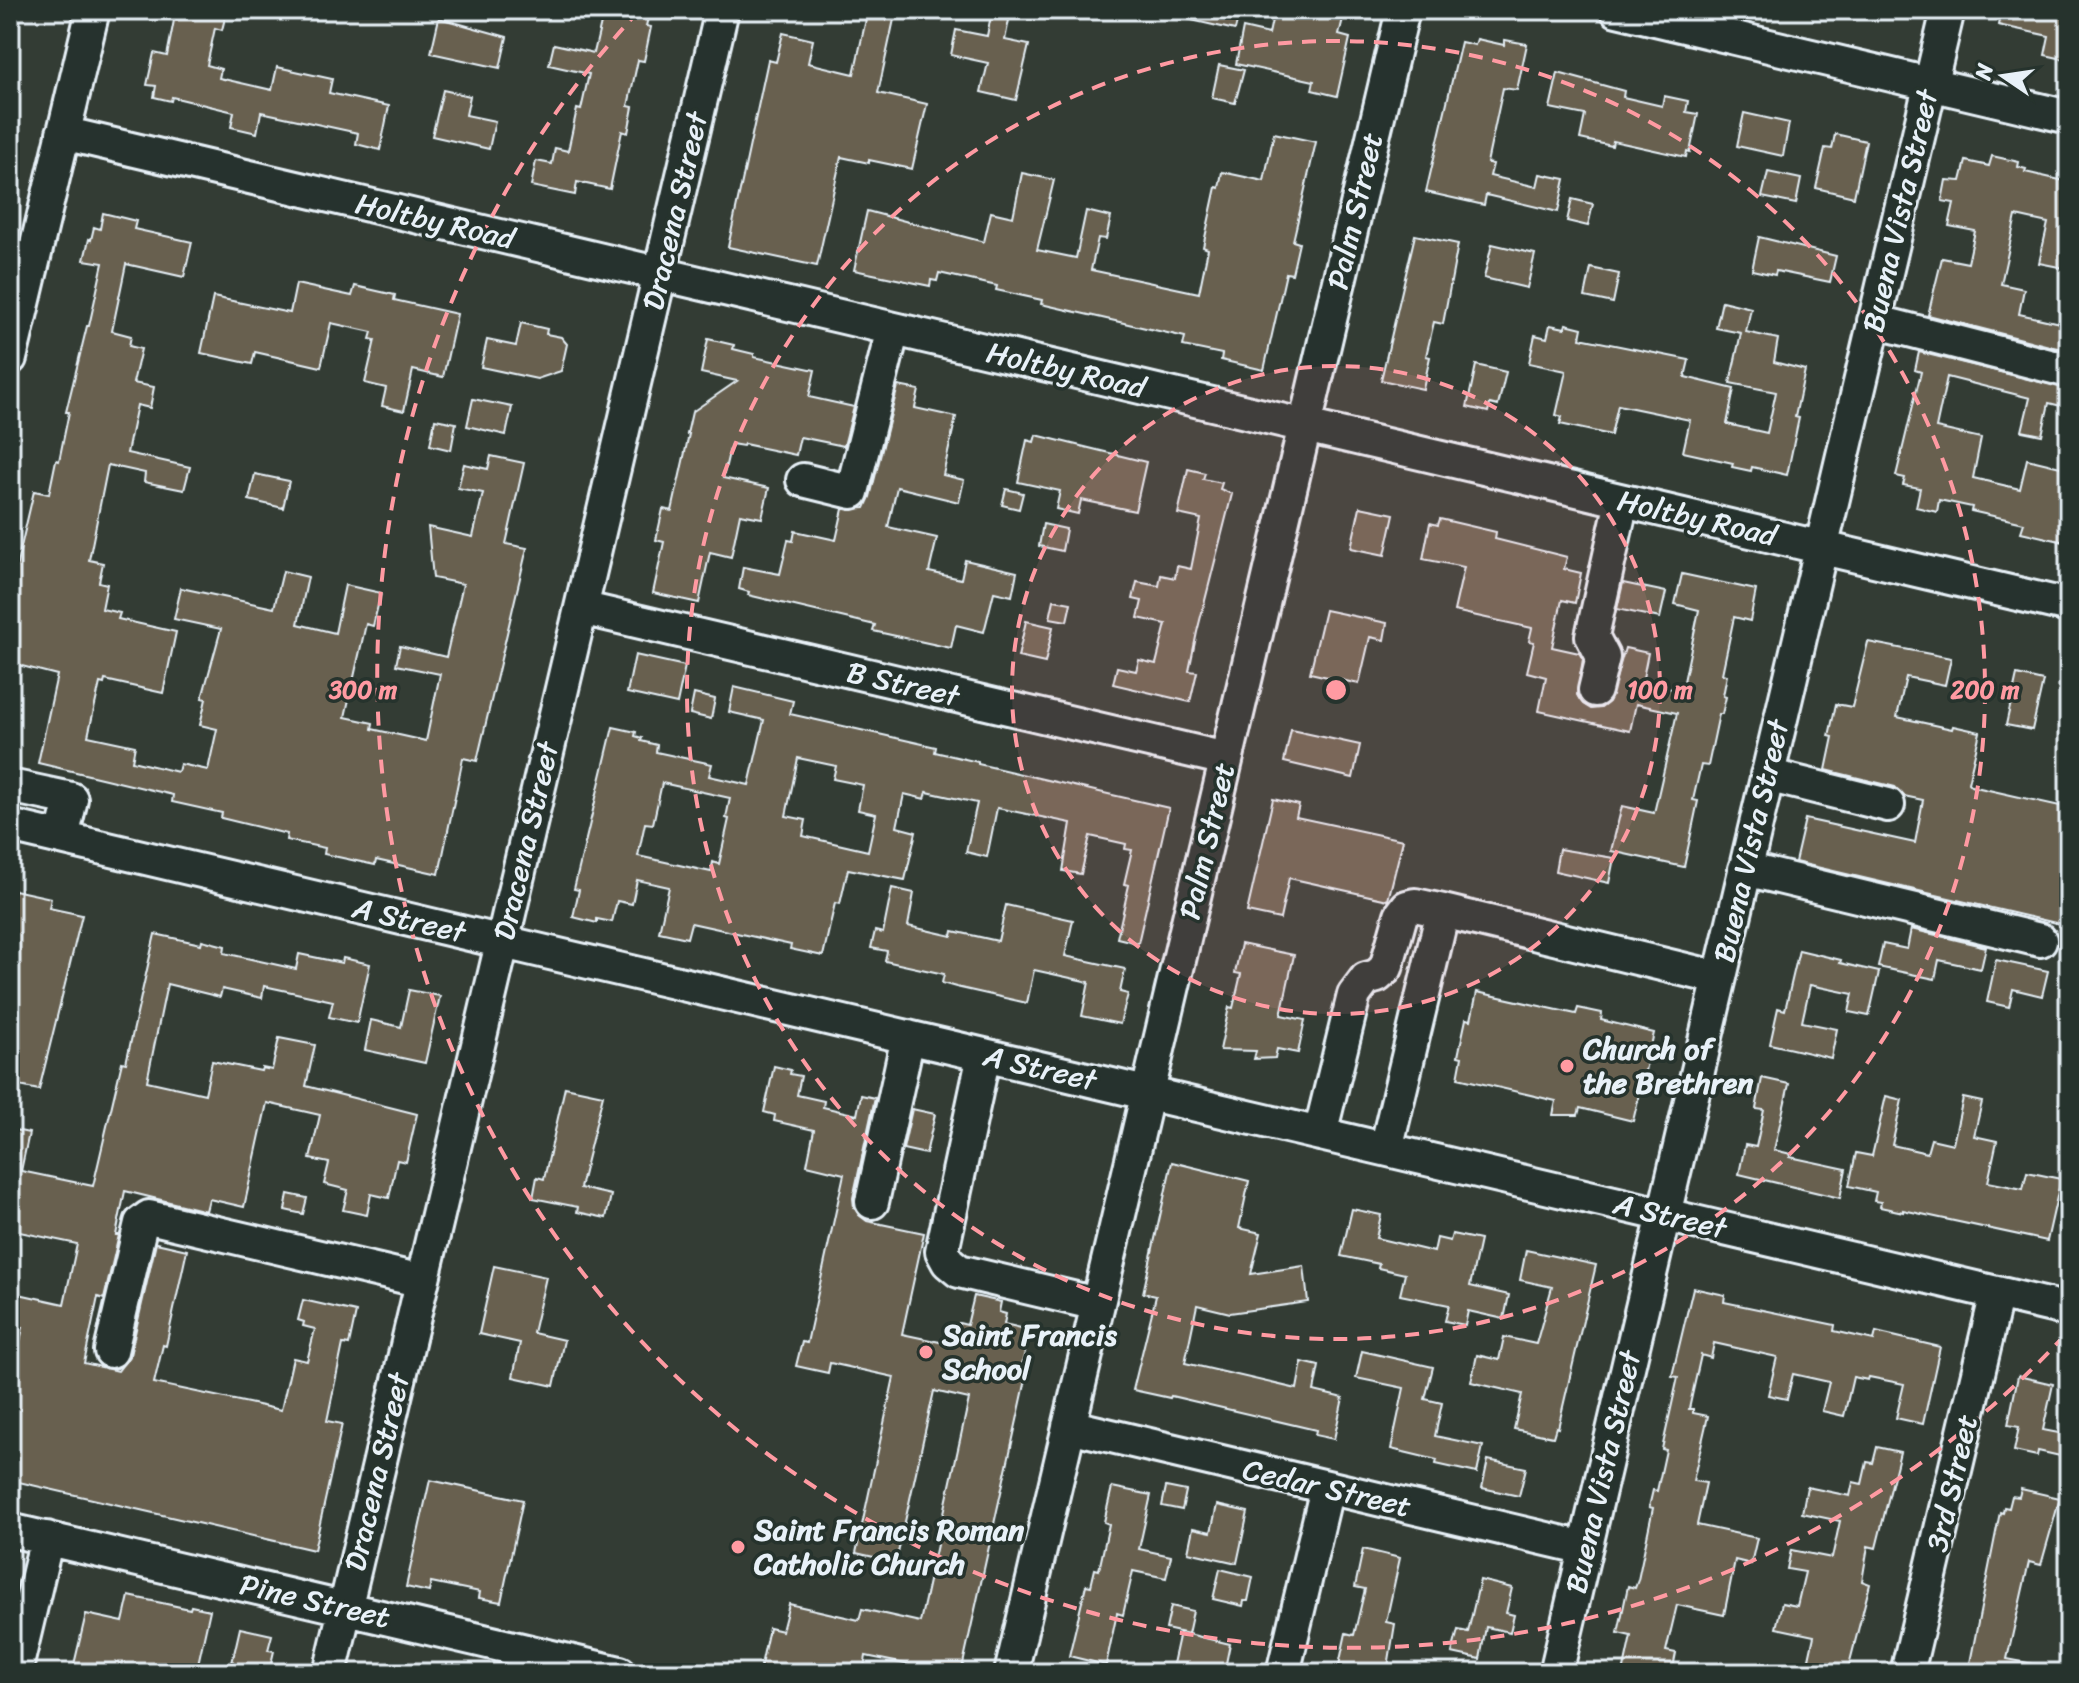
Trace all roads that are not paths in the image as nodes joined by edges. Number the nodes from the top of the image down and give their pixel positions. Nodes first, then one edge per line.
1 (93, 10) edge
2 (722, 10) edge
3 (1403, 10) edge
4 (1617, 10) edge
5 (1948, 10) edge
6 (1930, 84) junction
7 (2069, 117) edge
8 (63, 133) junction
9 (23, 248) edge
10 (660, 274) junction
11 (1874, 321) junction
12 (893, 329) junction
13 (10, 358) edge
14 (2069, 371) edge
15 (1304, 426) junction
16 (803, 480) dead end
17 (1622, 501) junction
18 (1821, 548) junction
19 (2069, 606) edge
20 (581, 608) junction
21 (1595, 690) dead end
22 (1226, 759) junction
23 (1767, 775) junction
24 (10, 786) edge
25 (1888, 805) dead end
26 (10, 826) edge
27 (62, 838) junction
28 (1745, 869) junction
29 (1443, 911) junction
30 (2040, 940) dead end
31 (502, 942) junction
32 (1719, 978) junction
33 (908, 1037) junction
34 (984, 1055) junction
35 (1147, 1093) junction
36 (1320, 1134) junction
37 (1386, 1149) junction
38 (872, 1202) dead end
39 (1663, 1215) junction
40 (422, 1281) junction
41 (1997, 1293) junction
42 (1097, 1304) junction
43 (2069, 1310) edge
44 (111, 1351) dead end
45 (1069, 1426) junction
46 (1327, 1488) junction
47 (10, 1530) edge
48 (47, 1538) junction
49 (1585, 1548) junction
50 (345, 1609) junction
51 (15, 1673) edge
52 (330, 1673) edge
53 (620, 1673) edge
54 (1011, 1673) edge
55 (1283, 1673) edge
56 (1556, 1673) edge
57 (1907, 1673) edge

1 - 8 street
2 - 10 street, Dracena Street
3 - 15 street, Palm Street
4 - 6 street
5 - 6 street, Buena Vista Street
6 - 7 street
6 - 11 street, Buena Vista Street
8 - 9 street
8 - 10 street, Holtby Road
9 - 13 street
10 - 12 street, Holtby Road
10 - 20 street, Dracena Street
11 - 14 street
11 - 18 street, Buena Vista Street
12 - 15 street, Holtby Road
12 - 16 street
15 - 17 street, Holtby Road
15 - 22 street, Palm Street
17 - 18 street, Holtby Road
17 - 21 street
18 - 19 street, Holtby Road
18 - 23 street, Buena Vista Street
20 - 22 street, B Street
20 - 31 street, Dracena Street
22 - 35 street, Palm Street
23 - 25 street
23 - 28 street, Buena Vista Street
24 - 27 street
26 - 27 street, A Street
27 - 31 street, A Street
28 - 30 street
28 - 32 street, Buena Vista Street
29 - 32 street
29 - 36 street
29 - 37 street
31 - 33 street, A Street
31 - 40 street, Dracena Street
32 - 39 street, Buena Vista Street
33 - 34 street, A Street
33 - 38 street
34 - 35 street, A Street
34 - 42 street
35 - 36 street, A Street
35 - 42 street, Palm Street
36 - 37 street, A Street
37 - 39 street, A Street
39 - 41 street, A Street
39 - 49 street, Buena Vista Street
40 - 44 street
40 - 50 street, Dracena Street
41 - 43 street, A Street
41 - 57 street, 3rd Street
42 - 45 street, Palm Street
45 - 46 street, Cedar Street
45 - 54 street, Palm Street
46 - 49 street, Cedar Street
46 - 55 street
47 - 48 street, Pine Street
48 - 50 street, Pine Street
48 - 51 street
49 - 56 street, Buena Vista Street
50 - 52 street, Dracena Street
50 - 53 street, Pine Street

